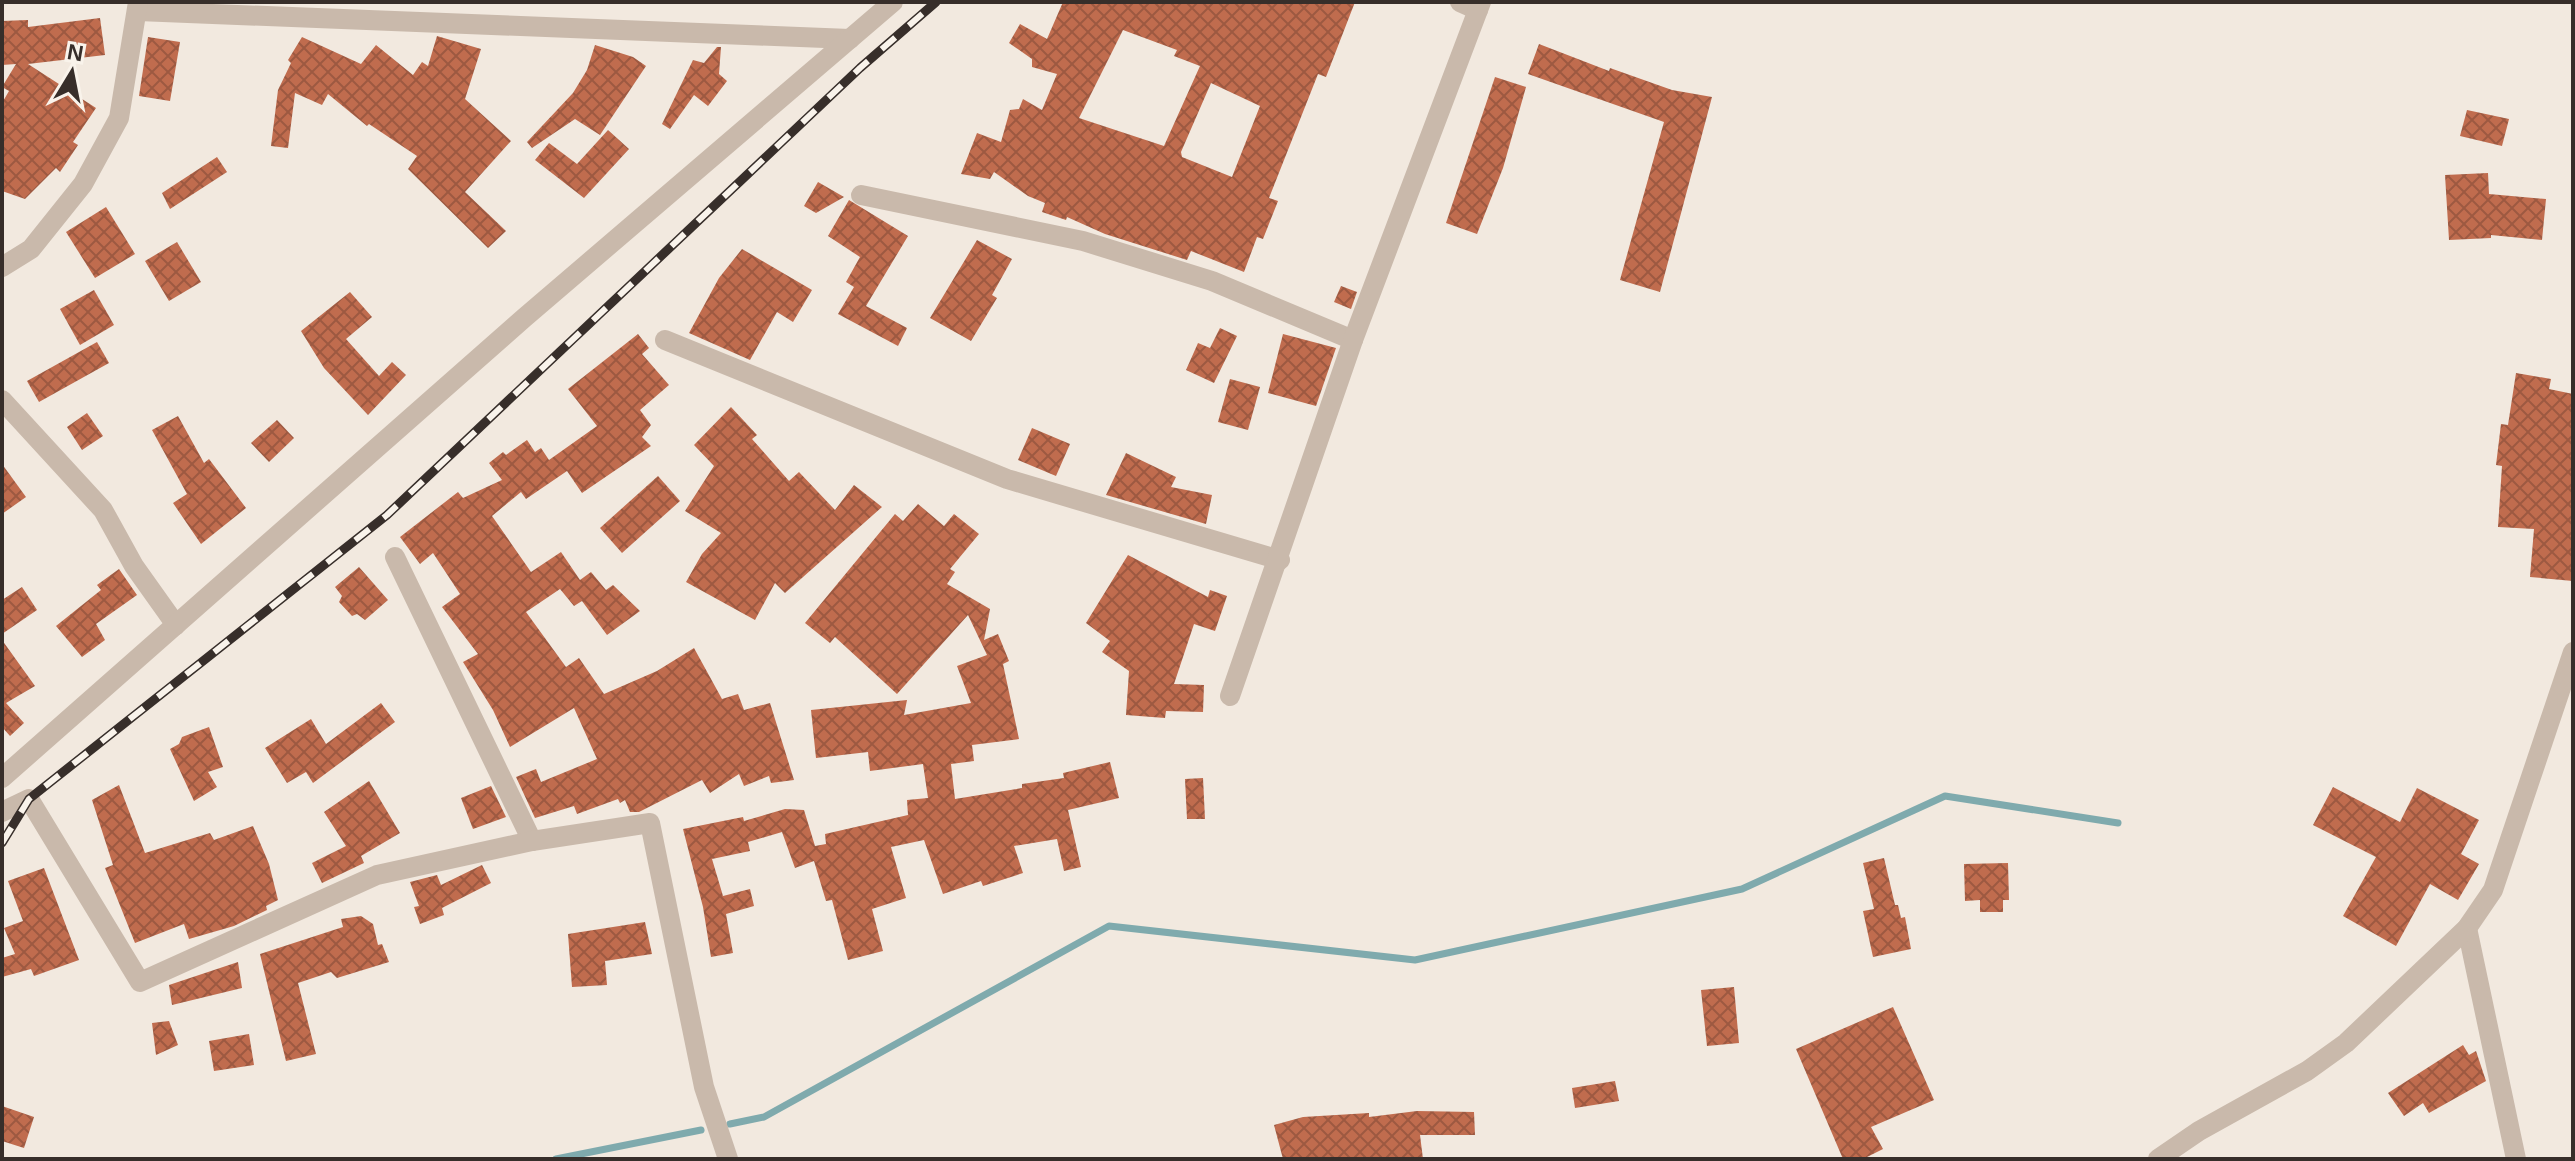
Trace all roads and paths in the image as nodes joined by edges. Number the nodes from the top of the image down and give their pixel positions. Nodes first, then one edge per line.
1 (893, 2) edge
2 (1473, 5) edge
3 (138, 7) edge
4 (850, 39) junction
5 (861, 195) dead end
6 (2, 267) edge
7 (665, 340) dead end
8 (1353, 340) junction
9 (2, 400) edge
10 (395, 557) dead end
11 (1280, 560) junction
12 (176, 625) junction
13 (2573, 652) edge
14 (1230, 696) dead end
15 (10, 755) edge
16 (2, 778) edge
17 (2, 812) edge
18 (532, 841) junction
19 (2467, 928) junction
20 (728, 1159) edge
21 (2158, 1159) edge
22 (2516, 1159) edge

1 - 4 street
2 - 8 street
3 - 4 street
3 - 6 street
4 - 12 street
5 - 8 street
7 - 11 street
8 - 11 street
9 - 12 street
10 - 18 street
11 - 14 street
12 - 15 street
13 - 19 street
15 - 16 street
17 - 18 street
18 - 20 street
19 - 21 street
19 - 22 street

